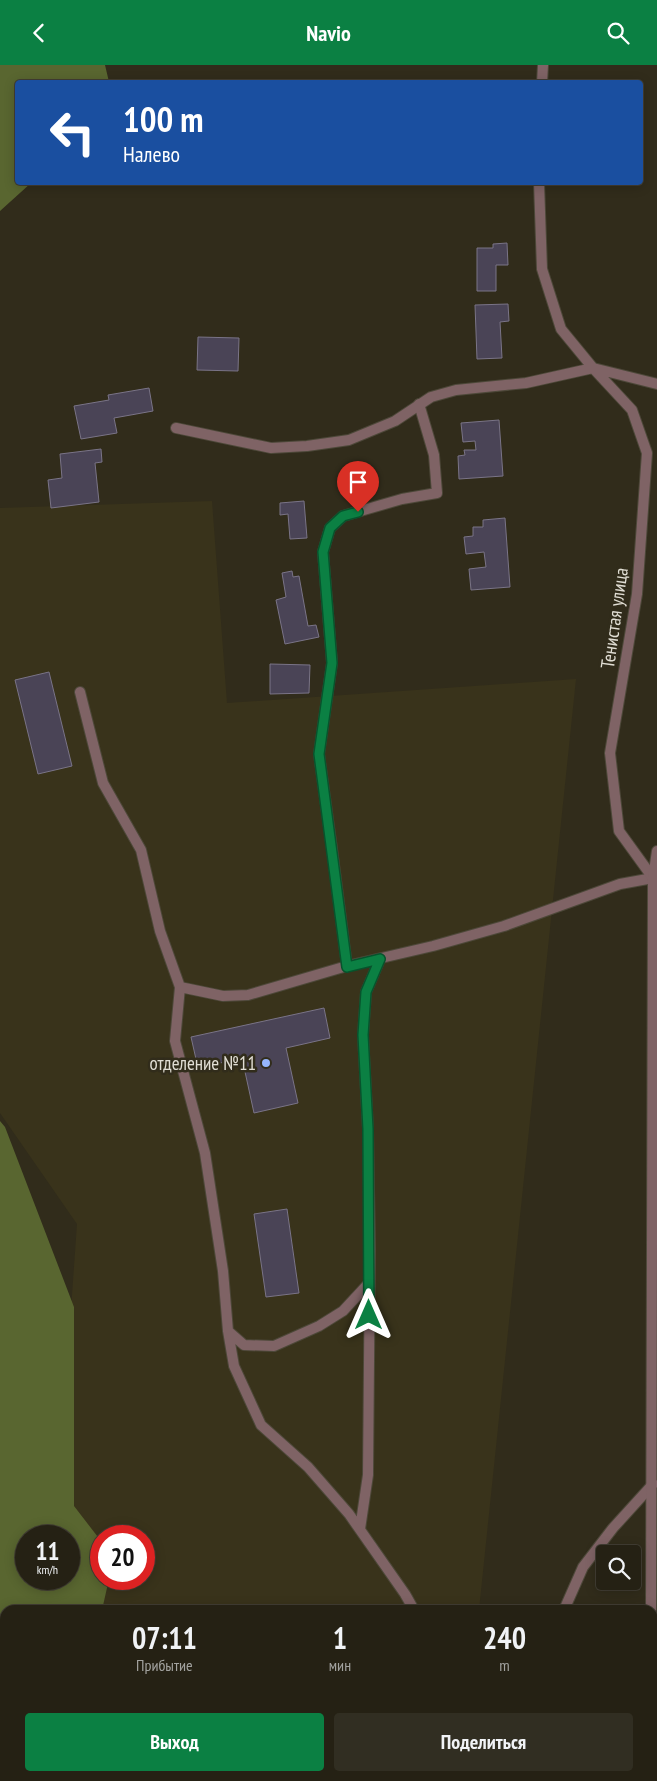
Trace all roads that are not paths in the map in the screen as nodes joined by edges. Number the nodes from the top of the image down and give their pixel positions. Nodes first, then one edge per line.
1 (543, 65) edge
2 (542, 80) edge
3 (539, 185) edge
4 (593, 368) junction
5 (657, 384) edge
6 (419, 405) junction
7 (176, 429) dead end
8 (80, 692) dead end
9 (657, 851) edge
10 (652, 878) junction
11 (380, 959) junction
12 (347, 967) junction
13 (180, 987) junction
14 (370, 1283) junction
15 (228, 1331) junction
16 (653, 1484) junction
17 (360, 1529) junction
18 (411, 1605) edge
19 (566, 1605) edge
20 (651, 1605) edge

1 - 2 street
3 - 4 street, Тенистая улица
4 - 5 street
4 - 6 street
4 - 10 street, Тенистая улица
6 - 7 street
6 - 12 street
8 - 13 street
9 - 10 street
10 - 11 street
10 - 16 street
11 - 12 street
11 - 14 street
12 - 13 street
13 - 15 street
14 - 15 street
14 - 17 street
15 - 17 street
16 - 19 street
16 - 20 street
17 - 18 street

